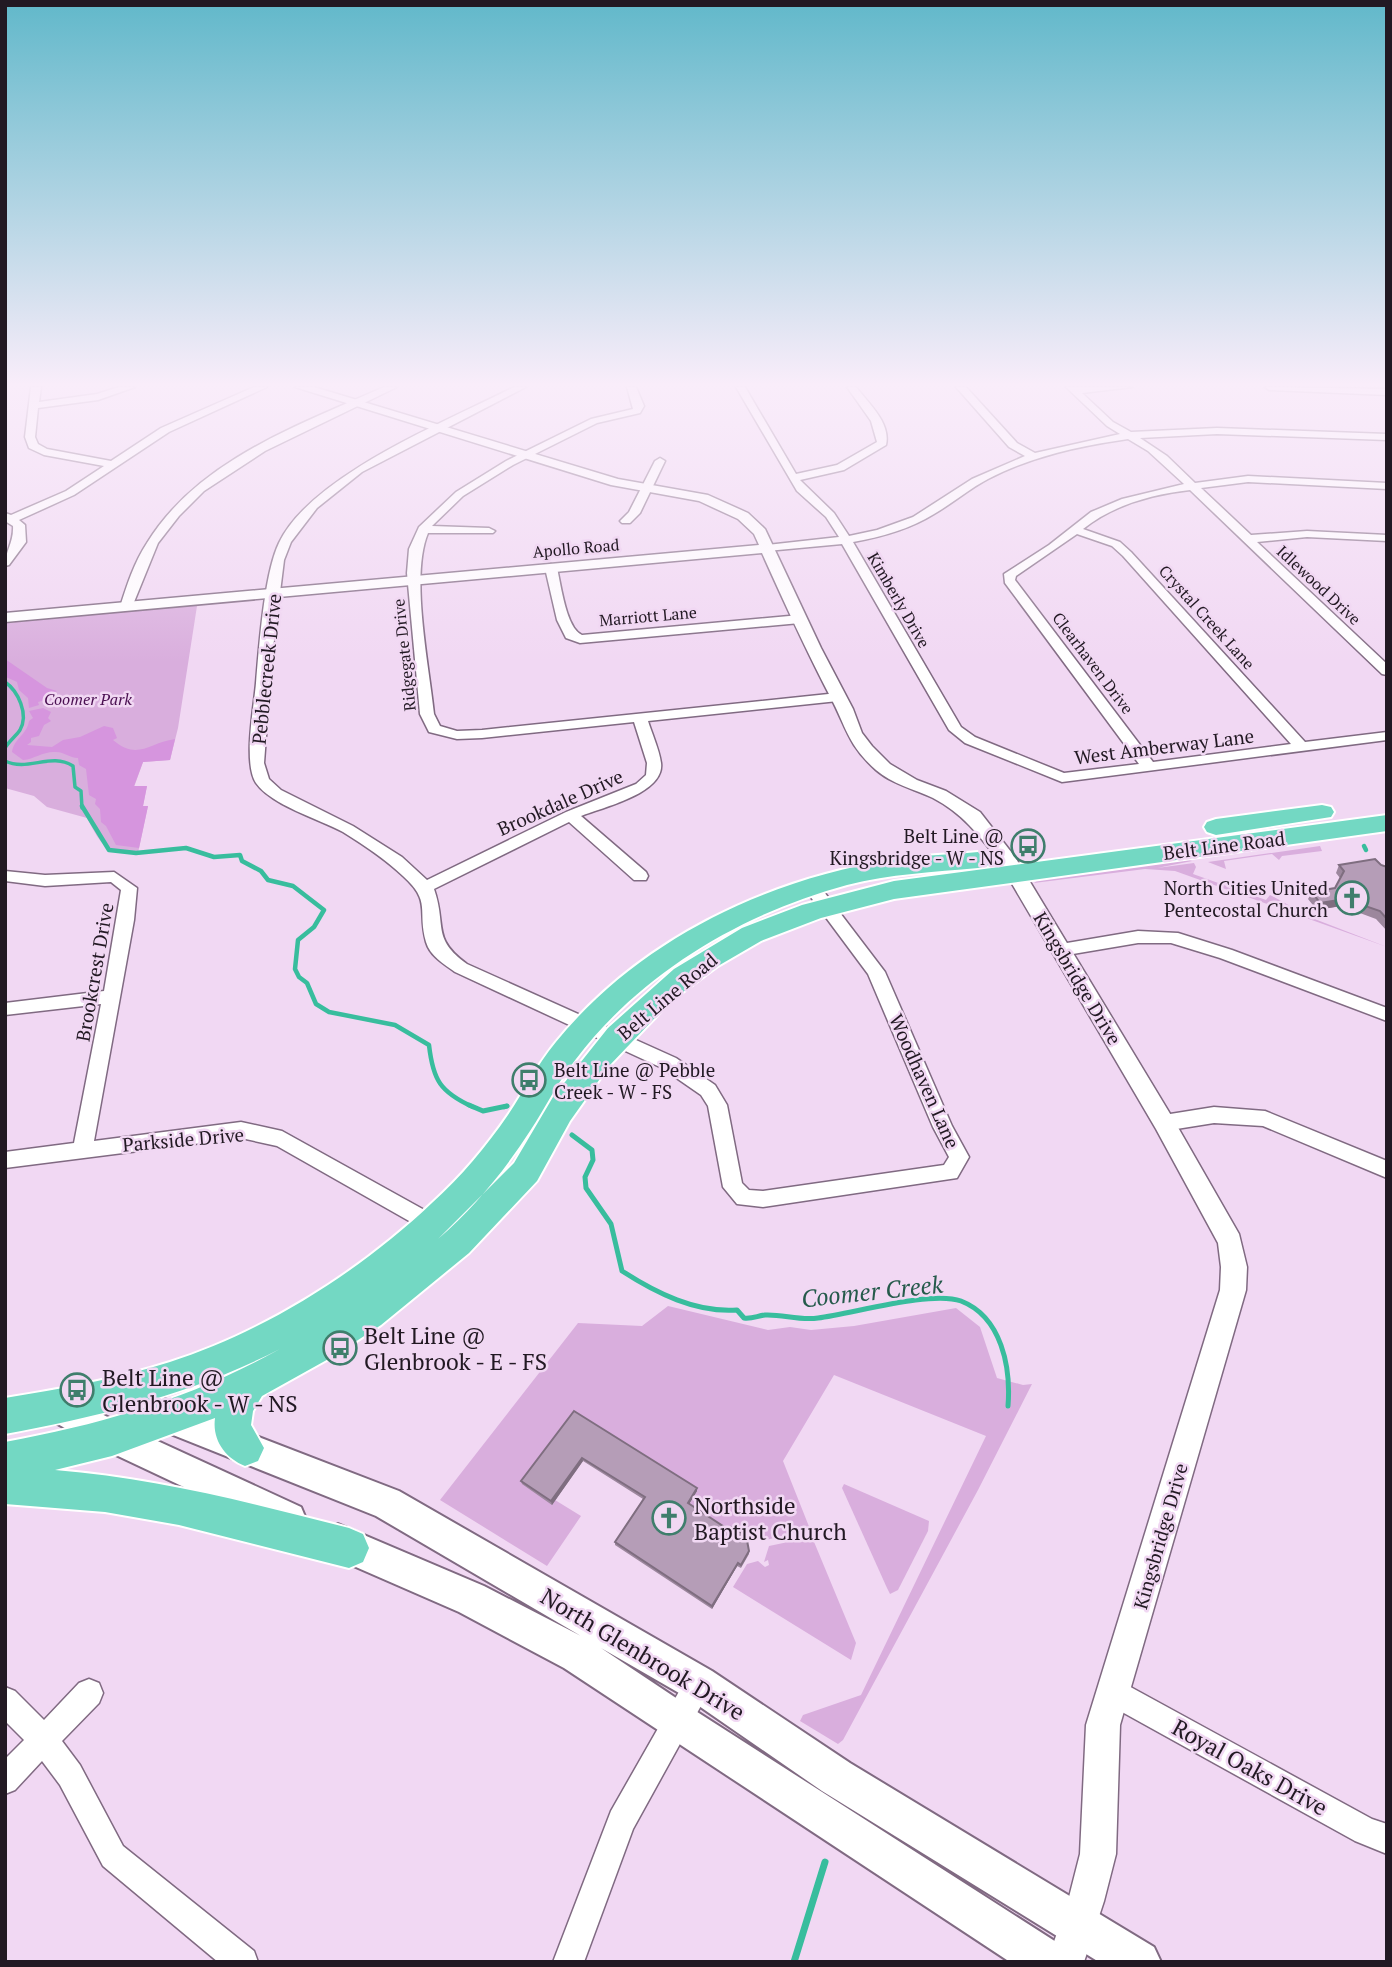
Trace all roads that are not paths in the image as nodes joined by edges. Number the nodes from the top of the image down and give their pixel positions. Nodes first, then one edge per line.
1 (793, 478) edge
2 (89, 479) edge
3 (214, 479) edge
4 (347, 479) edge
5 (486, 479) edge
6 (605, 479) edge
7 (651, 479) edge
8 (983, 479) edge
9 (1184, 479) edge
10 (1191, 485) junction
11 (1387, 486) edge
12 (646, 488) junction
13 (8, 518) edge
14 (626, 522) dead end
15 (423, 529) junction
16 (1074, 529) junction
17 (489, 531) dead end
18 (1387, 538) edge
19 (1247, 539) junction
20 (846, 540) junction
21 (767, 548) junction
22 (5, 563) edge
23 (551, 568) junction
24 (414, 580) junction
25 (274, 593) junction
26 (126, 607) junction
27 (5, 618) edge
28 (800, 619) junction
29 (1387, 671) edge
30 (838, 697) junction
31 (640, 718) junction
32 (956, 730) joint
33 (1387, 736) edge
34 (1301, 747) junction
35 (1149, 766) junction
36 (1387, 804) edge
37 (571, 815) junction
38 (1313, 823) junction
39 (1387, 823) edge
40 (1010, 865) junction
41 (5, 876) edge
42 (640, 876) dead end
43 (425, 887) junction
44 (819, 898) junction
45 (1061, 950) junction
46 (111, 997) junction
47 (5, 1009) edge
48 (1387, 1015) edge
49 (602, 1031) junction
50 (1164, 1123) junction
51 (83, 1149) junction
52 (5, 1160) edge
53 (1387, 1170) edge
54 (447, 1232) junction
55 (249, 1383) junction
56 (123, 1392) junction
57 (57, 1406) junction
58 (5, 1416) edge
59 (170, 1418) junction
60 (113, 1437) junction
61 (245, 1448) junction
62 (5, 1461) edge
63 (5, 1485) edge
64 (349, 1548) junction
65 (699, 1684) junction
66 (1114, 1692) junction
67 (89, 1693) dead end
68 (5, 1701) edge
69 (677, 1721) junction
70 (43, 1739) junction
71 (5, 1780) edge
72 (1387, 1839) edge
73 (1071, 1943) edge
74 (243, 1962) edge
75 (568, 1962) edge
76 (1049, 1962) edge
77 (1139, 1962) edge

1 - 20 street, Kimberly Drive
2 - 13 street
3 - 26 street
4 - 25 street, Pebblecreek Drive
5 - 15 street, Ridgegate Drive
6 - 12 street, Kingsbridge Drive
7 - 12 street
8 - 20 street, Apollo Road
9 - 10 street, Idlewood Drive
10 - 11 street
10 - 16 street
10 - 19 street, Idlewood Drive
12 - 14 street
12 - 21 street, Kingsbridge Drive
13 - 22 street
15 - 17 street
15 - 24 street, Ridgegate Drive
16 - 34 street, Crystal Creek Lane
16 - 35 street, Clearhaven Drive
18 - 19 street
19 - 29 street, Idlewood Drive
20 - 21 street, Apollo Road
20 - 32 street, Kimberly Drive
21 - 23 street, Apollo Road
21 - 28 street, Kingsbridge Drive
23 - 24 street, Apollo Road
23 - 28 street, Marriott Lane
24 - 25 street, Apollo Road
24 - 31 street, Ridgegate Drive
25 - 26 street, Apollo Road
25 - 43 street, Pebblecreek Drive
26 - 27 street, Apollo Road
28 - 30 street, Kingsbridge Drive
30 - 31 street, Ridgegate Drive
30 - 40 street, Kingsbridge Drive
31 - 37 street, Brookdale Drive
32 - 35 street, West Amberway Lane
33 - 34 street, West Amberway Lane
34 - 35 street, West Amberway Lane
36 - 38 main road, Belt Line Road
37 - 42 street
37 - 43 street, Brookdale Drive
38 - 39 main road, Belt Line Road
38 - 40 main road, Belt Line Road
40 - 44 main road, Belt Line Road
40 - 45 street, Kingsbridge Drive
41 - 46 street, Brookcrest Drive
43 - 49 street
44 - 49 main road, Belt Line Road
44 - 49 street, Woodhaven Lane
45 - 48 street
45 - 50 street, Kingsbridge Drive
46 - 47 street
46 - 51 street, Brookcrest Drive
49 - 54 main road, Belt Line Road
50 - 53 street
50 - 66 street, Kingsbridge Drive
51 - 52 street, Parkside Drive
51 - 54 street, Parkside Drive
54 - 55 main road, Belt Line Road
54 - 56 main road, Belt Line Road
55 - 59 main road, Belt Line Road
55 - 61 main road
56 - 57 main road, Belt Line Road
56 - 59 main road, North Glenbrook Drive
57 - 58 main road, Belt Line Road
57 - 60 main road, North Glenbrook Drive
59 - 60 main road, Belt Line Road
59 - 61 main road, North Glenbrook Drive
60 - 62 main road, Belt Line Road
60 - 64 main road, North Glenbrook Drive
61 - 65 main road, North Glenbrook Drive
63 - 64 main road
64 - 69 main road, North Glenbrook Drive
65 - 69 street
65 - 73 main road, North Glenbrook Drive
66 - 72 street, Royal Oaks Drive
66 - 73 street, Kingsbridge Drive
67 - 70 street
68 - 70 street
69 - 75 street
69 - 76 main road, North Glenbrook Drive
70 - 71 street
70 - 74 street
73 - 77 main road, North Glenbrook Drive

